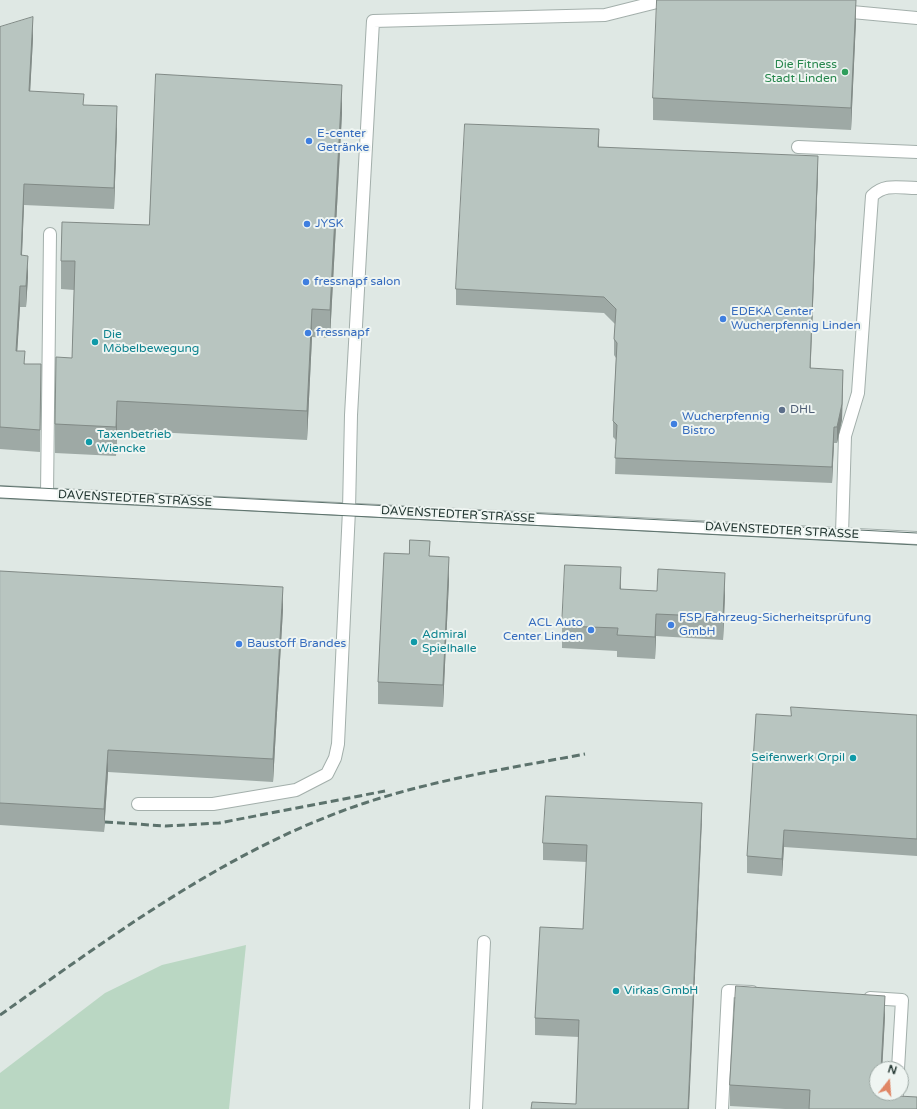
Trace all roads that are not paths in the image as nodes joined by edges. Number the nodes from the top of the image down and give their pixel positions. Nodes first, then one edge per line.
1 (665, 0) edge
2 (833, 11) edge
3 (917, 18) edge
4 (798, 147) dead end
5 (917, 152) edge
6 (917, 188) edge
7 (50, 234) dead end
8 (0, 492) edge
9 (47, 494) junction
10 (349, 510) junction
11 (842, 534) junction
12 (917, 538) edge
13 (138, 804) dead end
14 (484, 942) dead end
15 (767, 993) edge
16 (854, 998) edge
17 (898, 1061) edge
18 (476, 1109) edge
19 (722, 1109) edge

1 - 10 street
2 - 3 street
4 - 5 street
6 - 11 street
7 - 9 street
8 - 9 street, DAVENSTEDTER STRASSE
9 - 10 street, DAVENSTEDTER STRASSE
10 - 11 street, DAVENSTEDTER STRASSE
10 - 13 street
11 - 12 street, DAVENSTEDTER STRASSE
14 - 18 street
15 - 19 street
16 - 17 street

